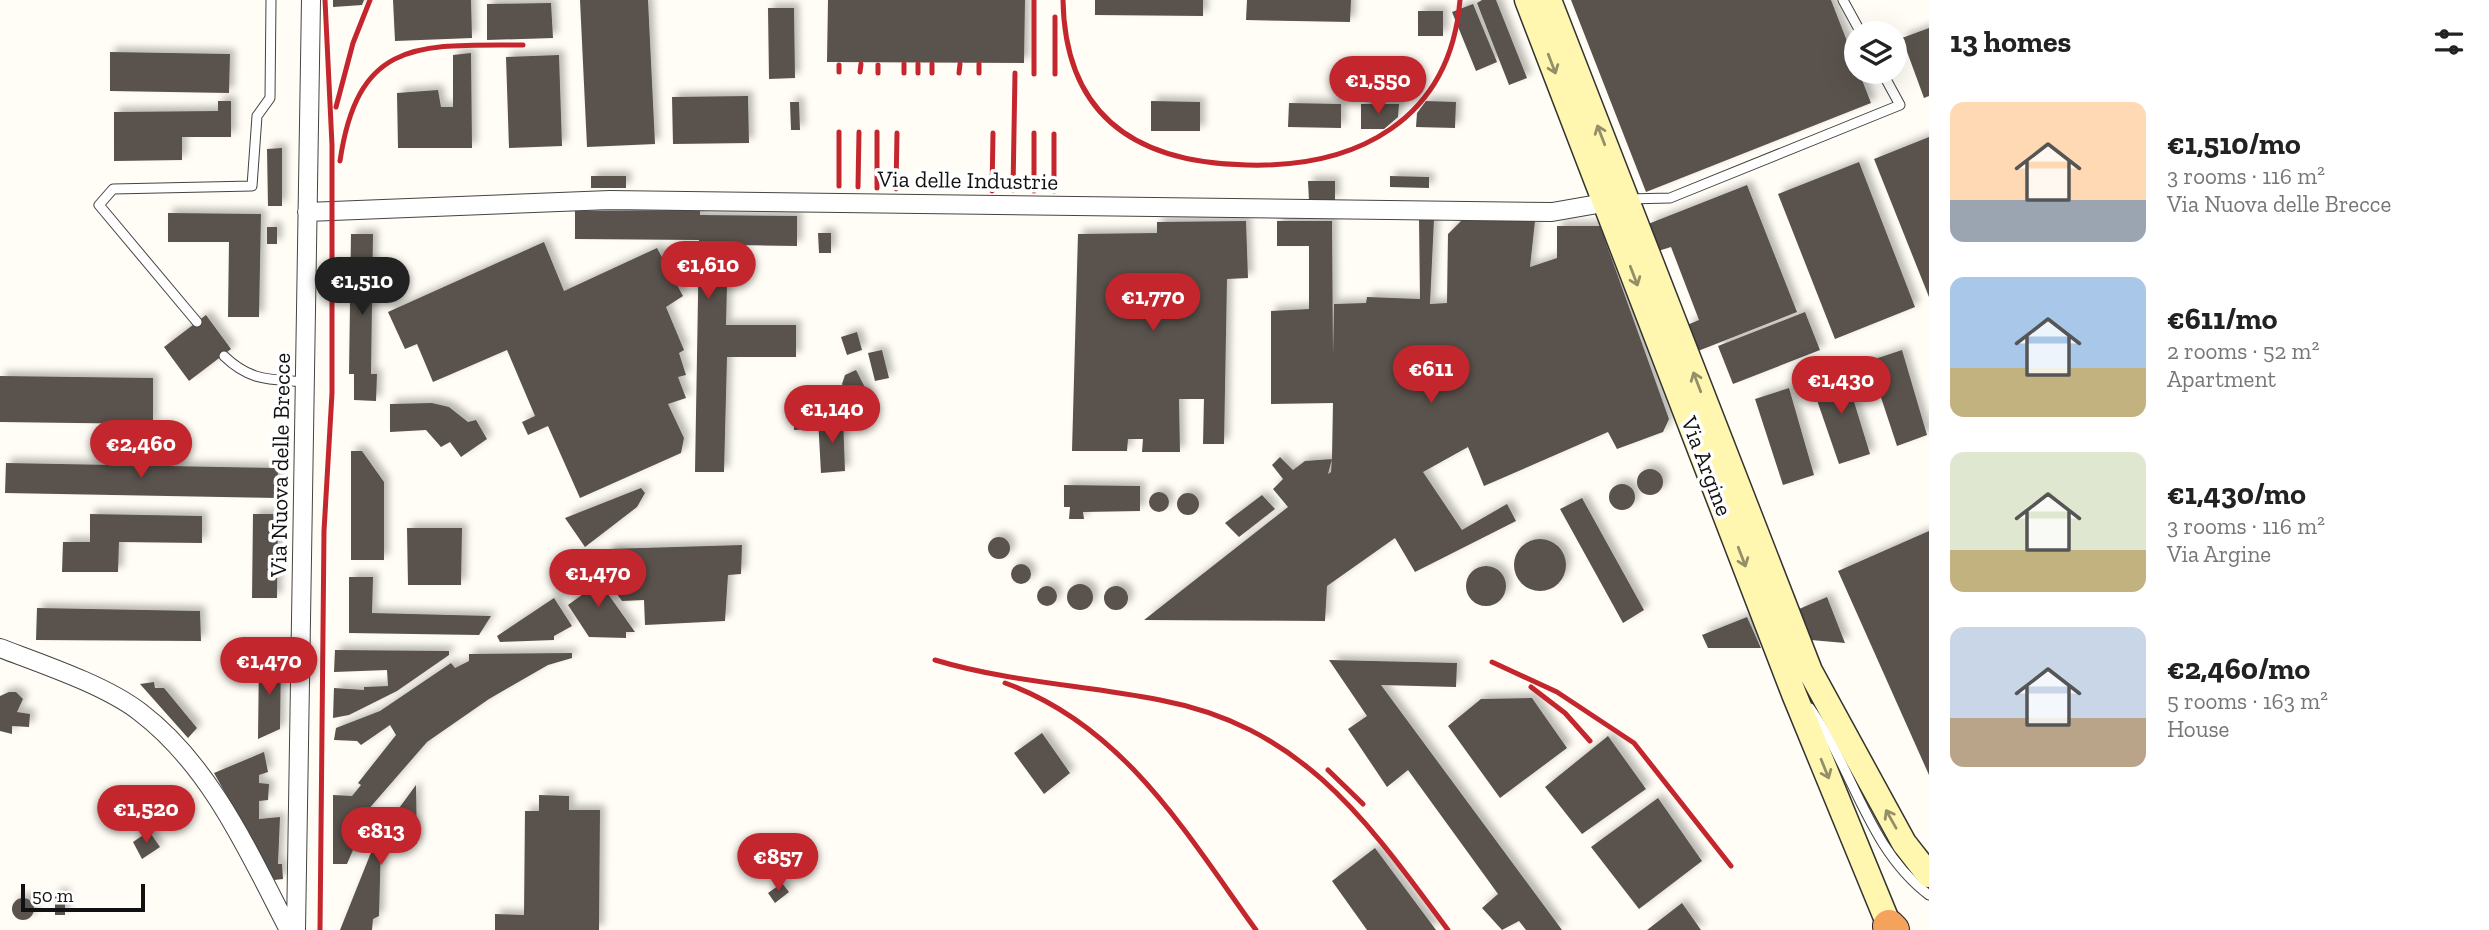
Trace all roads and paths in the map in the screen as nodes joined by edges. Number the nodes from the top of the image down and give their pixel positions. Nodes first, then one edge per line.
1 (271, 0) edge
2 (311, 0) edge
3 (1527, 0) edge
4 (1549, 0) edge
5 (1843, 0) edge
6 (1854, 21) edge
7 (1889, 84) edge
8 (1616, 201) junction
9 (307, 212) junction
10 (197, 322) dead end
11 (225, 356) dead end
12 (306, 382) junction
13 (0, 648) edge
14 (1787, 675) junction
15 (1929, 875) edge
16 (1929, 895) edge
17 (1891, 929) edge
18 (289, 930) edge
19 (296, 930) edge

1 - 10 lane
2 - 9 street, Via Nuova delle Brecce
3 -> 8 street, Via Argine
8 -> 4 street, Via Argine
5 - 6 lane
7 - 8 lane
8 - 9 street, Via delle Industrie
8 -> 14 street, Via Argine
15 -> 8 street, Via Argine
9 - 12 street, Via Nuova delle Brecce
11 - 12 lane
12 - 19 street, Via Nuova delle Brecce
13 - 18 street
14 - 16 lane
14 -> 17 street, Via Argine

